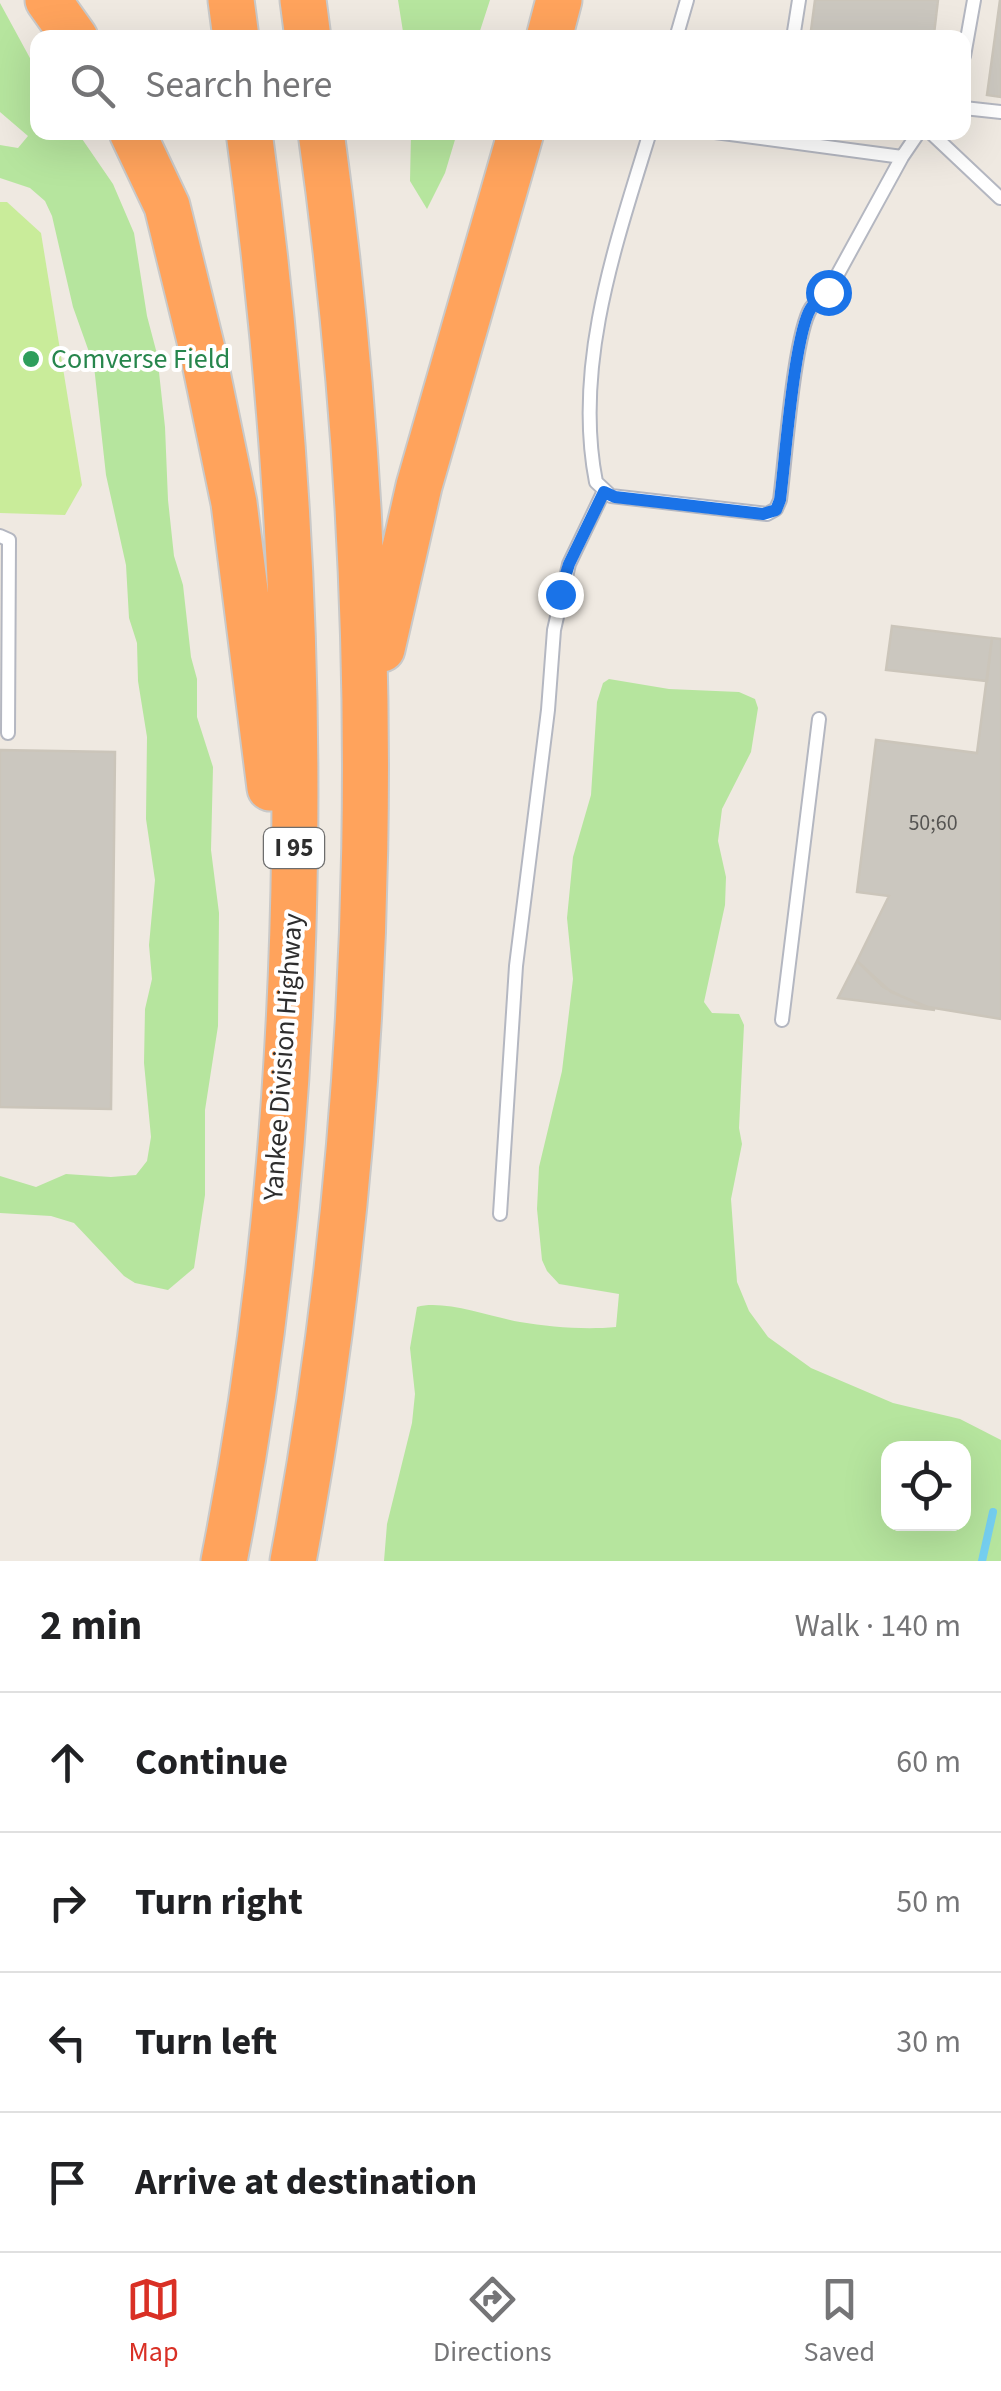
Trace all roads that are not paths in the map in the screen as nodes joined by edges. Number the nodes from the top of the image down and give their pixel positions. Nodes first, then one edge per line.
1 (48, 0) edge
2 (231, 0) edge
3 (302, 0) edge
4 (687, 0) edge
5 (799, 0) edge
6 (974, 0) edge
7 (69, 30) edge
8 (235, 30) edge
9 (307, 30) edge
10 (678, 30) edge
11 (794, 30) edge
12 (969, 30) edge
13 (971, 109) edge
14 (1001, 112) edge
15 (136, 140) edge
16 (250, 140) edge
17 (322, 140) edge
18 (519, 140) edge
19 (648, 140) edge
20 (797, 140) edge
21 (914, 140) edge
22 (938, 140) edge
23 (902, 157) junction
24 (1000, 198) edge
25 (604, 492) junction
26 (0, 536) edge
27 (820, 719) dead end
28 (8, 733) dead end
29 (365, 735) junction
30 (292, 940) junction
31 (782, 1020) dead end
32 (500, 1214) dead end
33 (224, 1561) edge
34 (293, 1561) edge

1 - 7 highway
2 - 8 highway
3 - 9 highway
4 - 10 lane
5 - 11 lane
6 - 12 lane
13 - 14 lane
15 - 30 highway
16 - 30 highway, Yankee Division Highway / I 95
17 - 29 highway, I 95
18 - 29 highway
19 - 25 lane
20 - 23 lane
21 - 23 lane
22 - 24 lane
23 - 25 lane
25 - 32 lane
26 - 28 lane
27 - 31 lane
29 - 34 highway, I 95
30 - 33 highway, Yankee Division Highway / I 95

